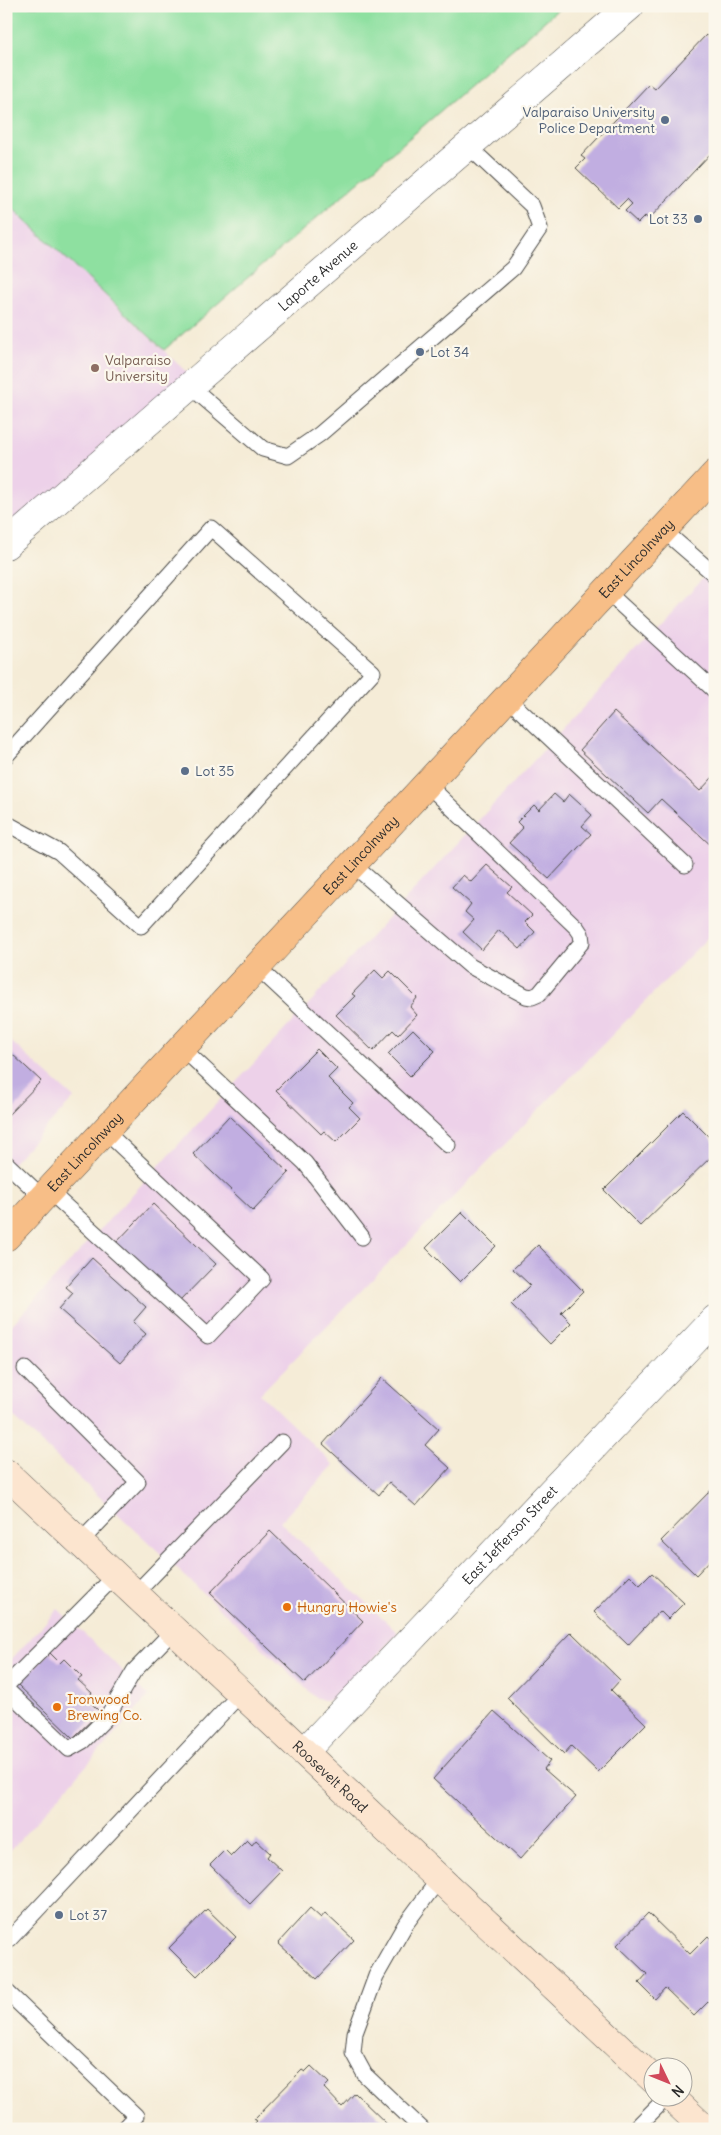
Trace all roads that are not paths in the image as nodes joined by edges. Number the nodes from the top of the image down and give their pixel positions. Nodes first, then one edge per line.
1 (630, 6) edge
2 (468, 146) junction
3 (190, 386) junction
4 (715, 474) edge
5 (663, 530) junction
6 (6, 545) edge
7 (715, 575) edge
8 (606, 591) junction
9 (715, 691) edge
10 (507, 698) junction
11 (6, 756) edge
12 (427, 784) junction
13 (6, 822) edge
14 (352, 864) junction
15 (685, 865) dead end
16 (257, 967) junction
17 (182, 1048) junction
18 (105, 1131) junction
19 (448, 1145) dead end
20 (6, 1163) edge
21 (46, 1194) junction
22 (6, 1237) edge
23 (362, 1237) dead end
24 (715, 1318) edge
25 (25, 1370) dead end
26 (282, 1442) dead end
27 (6, 1473) edge
28 (80, 1542) junction
29 (116, 1575) junction
30 (135, 1594) junction
31 (174, 1630) junction
32 (6, 1688) edge
33 (241, 1693) junction
34 (304, 1752) junction
35 (438, 1879) junction
36 (6, 1943) edge
37 (6, 1991) edge
38 (644, 2071) edge
39 (656, 2108) edge
40 (683, 2108) edge
41 (124, 2129) edge
42 (422, 2129) edge
43 (635, 2129) edge
44 (705, 2129) edge

1 - 2 street, Laporte Avenue
2 - 3 street, Laporte Avenue
2 - 3 lane
3 - 6 street, Laporte Avenue
4 - 5 main road, East Lincolnway
5 - 7 lane
5 - 8 main road, East Lincolnway
8 - 9 lane
8 - 10 main road, East Lincolnway
10 - 12 main road, East Lincolnway
10 - 15 lane
11 - 13 lane
12 - 14 main road, East Lincolnway
12 - 14 lane
14 - 16 main road, East Lincolnway
16 - 17 main road, East Lincolnway
16 - 19 lane
17 - 18 main road, East Lincolnway
17 - 23 lane
18 - 21 main road, East Lincolnway
18 - 21 lane
20 - 21 lane
21 - 22 main road, East Lincolnway
24 - 34 street, East Jefferson Street
25 - 28 lane
26 - 30 lane
27 - 28 street, Roosevelt Road
28 - 29 street, Roosevelt Road
29 - 30 street, Roosevelt Road
29 - 32 lane
30 - 31 street, Roosevelt Road
31 - 32 lane
31 - 33 street, Roosevelt Road
33 - 34 street, Roosevelt Road
33 - 36 lane
34 - 35 street, Roosevelt Road
35 - 38 street, Roosevelt Road
35 - 42 lane
37 - 41 lane
39 - 43 lane
40 - 44 street

